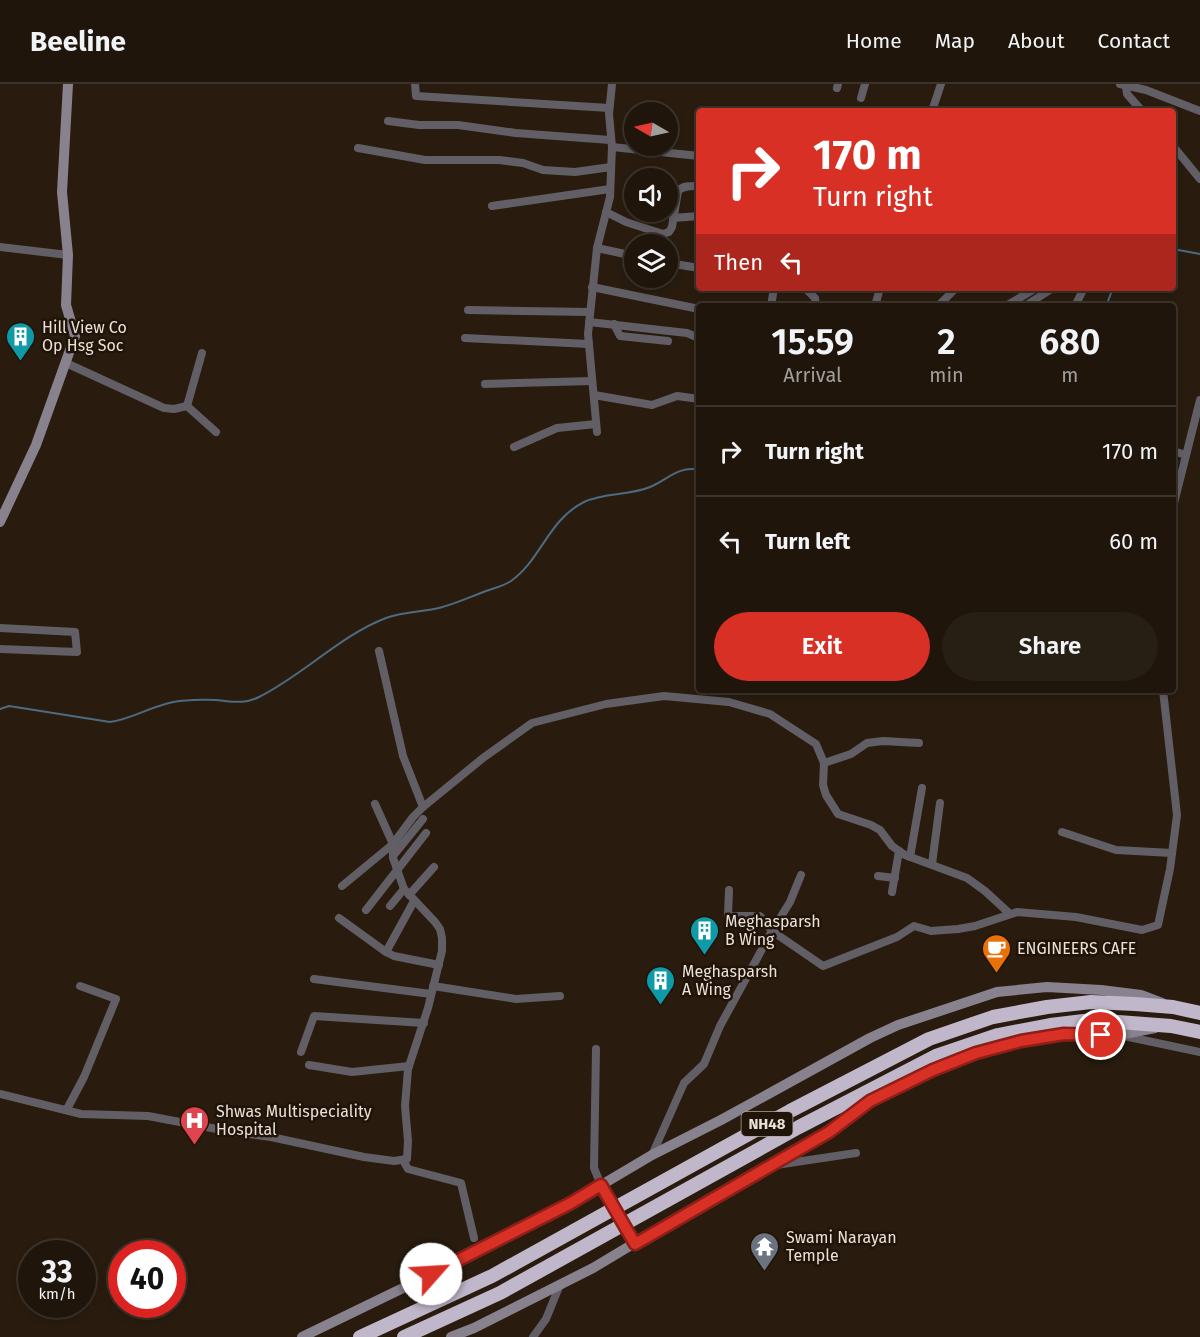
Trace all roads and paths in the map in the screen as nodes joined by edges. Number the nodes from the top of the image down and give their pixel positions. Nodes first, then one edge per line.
1 (68, 84) edge
2 (415, 84) edge
3 (611, 84) edge
4 (865, 84) edge
5 (941, 84) edge
6 (1153, 84) edge
7 (1123, 85) edge
8 (1146, 90) junction
9 (861, 98) dead end
10 (609, 108) junction
11 (934, 108) edge
12 (1135, 108) edge
13 (1200, 111) edge
14 (388, 121) dead end
15 (611, 144) junction
16 (358, 148) dead end
17 (1176, 150) edge
18 (696, 156) edge
19 (610, 167) junction
20 (1200, 179) edge
21 (696, 186) edge
22 (610, 189) junction
23 (678, 191) edge
24 (492, 206) dead end
25 (606, 212) junction
26 (696, 216) edge
27 (678, 218) edge
28 (624, 221) edge
29 (626, 222) edge
30 (673, 222) edge
31 (0, 247) edge
32 (597, 248) junction
33 (624, 254) edge
34 (68, 255) junction
35 (678, 265) edge
36 (696, 268) edge
37 (592, 287) junction
38 (953, 291) edge
39 (1031, 291) edge
40 (1048, 291) edge
41 (941, 303) edge
42 (1011, 303) edge
43 (1030, 303) edge
44 (696, 308) edge
45 (468, 310) dead end
46 (589, 312) junction
47 (589, 322) junction
48 (614, 324) junction
49 (696, 337) edge
50 (465, 338) dead end
51 (668, 341) dead end
52 (589, 344) junction
53 (202, 353) dead end
54 (66, 363) junction
55 (592, 381) junction
56 (485, 384) dead end
57 (594, 395) junction
58 (696, 398) edge
59 (1200, 400) edge
60 (187, 406) junction
61 (216, 432) dead end
62 (514, 447) dead end
63 (1176, 452) edge
64 (1186, 454) junction
65 (1176, 495) edge
66 (0, 522) edge
67 (0, 628) edge
68 (0, 649) edge
69 (379, 651) dead end
70 (1163, 693) edge
71 (919, 743) dead end
72 (824, 763) junction
73 (922, 788) dead end
74 (940, 803) dead end
75 (375, 804) dead end
76 (423, 807) junction
77 (423, 819) dead end
78 (1062, 832) dead end
79 (426, 833) dead end
80 (393, 844) junction
81 (899, 851) junction
82 (1172, 853) junction
83 (393, 856) junction
84 (910, 857) junction
85 (932, 864) junction
86 (434, 867) dead end
87 (396, 870) junction
88 (801, 875) dead end
89 (878, 876) dead end
90 (895, 878) junction
91 (342, 886) dead end
92 (729, 890) dead end
93 (892, 892) dead end
94 (409, 895) junction
95 (390, 906) dead end
96 (366, 910) dead end
97 (1010, 914) junction
98 (339, 918) dead end
99 (772, 931) junction
100 (386, 952) junction
101 (439, 965) junction
102 (314, 979) dead end
103 (80, 986) dead end
104 (432, 990) junction
105 (560, 996) dead end
106 (1173, 1007) junction
107 (1200, 1013) edge
108 (424, 1023) junction
109 (1171, 1026) junction
110 (1200, 1032) edge
111 (1119, 1035) junction
112 (596, 1049) dead end
113 (301, 1052) dead end
114 (1200, 1052) edge
115 (309, 1065) dead end
116 (409, 1065) junction
117 (0, 1094) edge
118 (67, 1109) junction
119 (856, 1153) dead end
120 (652, 1155) junction
121 (403, 1160) junction
122 (771, 1166) junction
123 (604, 1190) junction
124 (474, 1238) dead end
125 (632, 1239) junction
126 (559, 1287) junction
127 (302, 1337) edge
128 (360, 1337) edge
129 (404, 1337) edge
130 (452, 1337) edge
131 (533, 1337) edge

1 - 34 street
2 - 10 street
3 - 10 street
4 - 9 street
5 - 11 street
6 - 8 street
7 - 8 street
7 - 12 street
8 - 13 street
10 - 15 street
14 - 15 street
15 - 18 street
15 - 19 street
16 - 19 street
17 - 20 street
19 - 22 street
21 - 23 street
22 - 24 street
22 - 25 street
25 - 28 street
25 - 32 street
26 - 27 street
29 - 30 street
31 - 34 street
32 - 33 street
32 - 37 street
34 - 54 street
35 - 36 street
37 - 44 street
37 - 46 street
38 - 41 street
39 - 42 street
40 - 43 street
45 - 46 street
46 - 47 street
47 - 48 street
47 - 52 street
48 - 49 street
48 - 51 street
50 - 52 street
52 - 55 street
53 - 60 street
54 - 60 street
54 - 66 street
55 - 56 street
55 - 57 street
57 - 58 street
57 - 62 street
59 - 64 street
60 - 61 street
63 - 64 street
64 - 65 street
67 - 68 street
69 - 76 street
70 - 82 street
71 - 72 street
72 - 76 street
72 - 81 street
73 - 84 street
74 - 85 street
75 - 80 street
76 - 80 street
77 - 83 street
78 - 82 street
79 - 87 street
80 - 83 street
80 - 91 street
81 - 84 street
81 - 90 street
82 - 97 street
83 - 87 street
84 - 85 street
85 - 97 street
86 - 94 street
87 - 94 street
87 - 96 street
88 - 99 street
89 - 90 street
90 - 93 street
92 - 99 street
94 - 95 street
94 - 100 street
94 - 101 street
97 - 99 street
98 - 100 street
99 - 120 street
100 - 101 street
101 - 104 street
102 - 104 street
103 - 118 street
104 - 105 street
104 - 108 street
106 - 107 highway, NH48
106 - 120 street
106 - 128 highway, NH48
108 - 113 street
108 - 116 street
109 - 110 highway, NH48
109 - 111 street
109 - 129 highway, NH48
111 - 114 street
111 - 122 street
112 - 123 street
115 - 116 street
116 - 121 street
117 - 118 street
118 - 121 street
119 - 122 street
120 - 123 street
121 - 124 street
122 - 125 street
123 - 125 street
123 - 127 street
125 - 126 street
126 - 130 street
126 - 131 street

